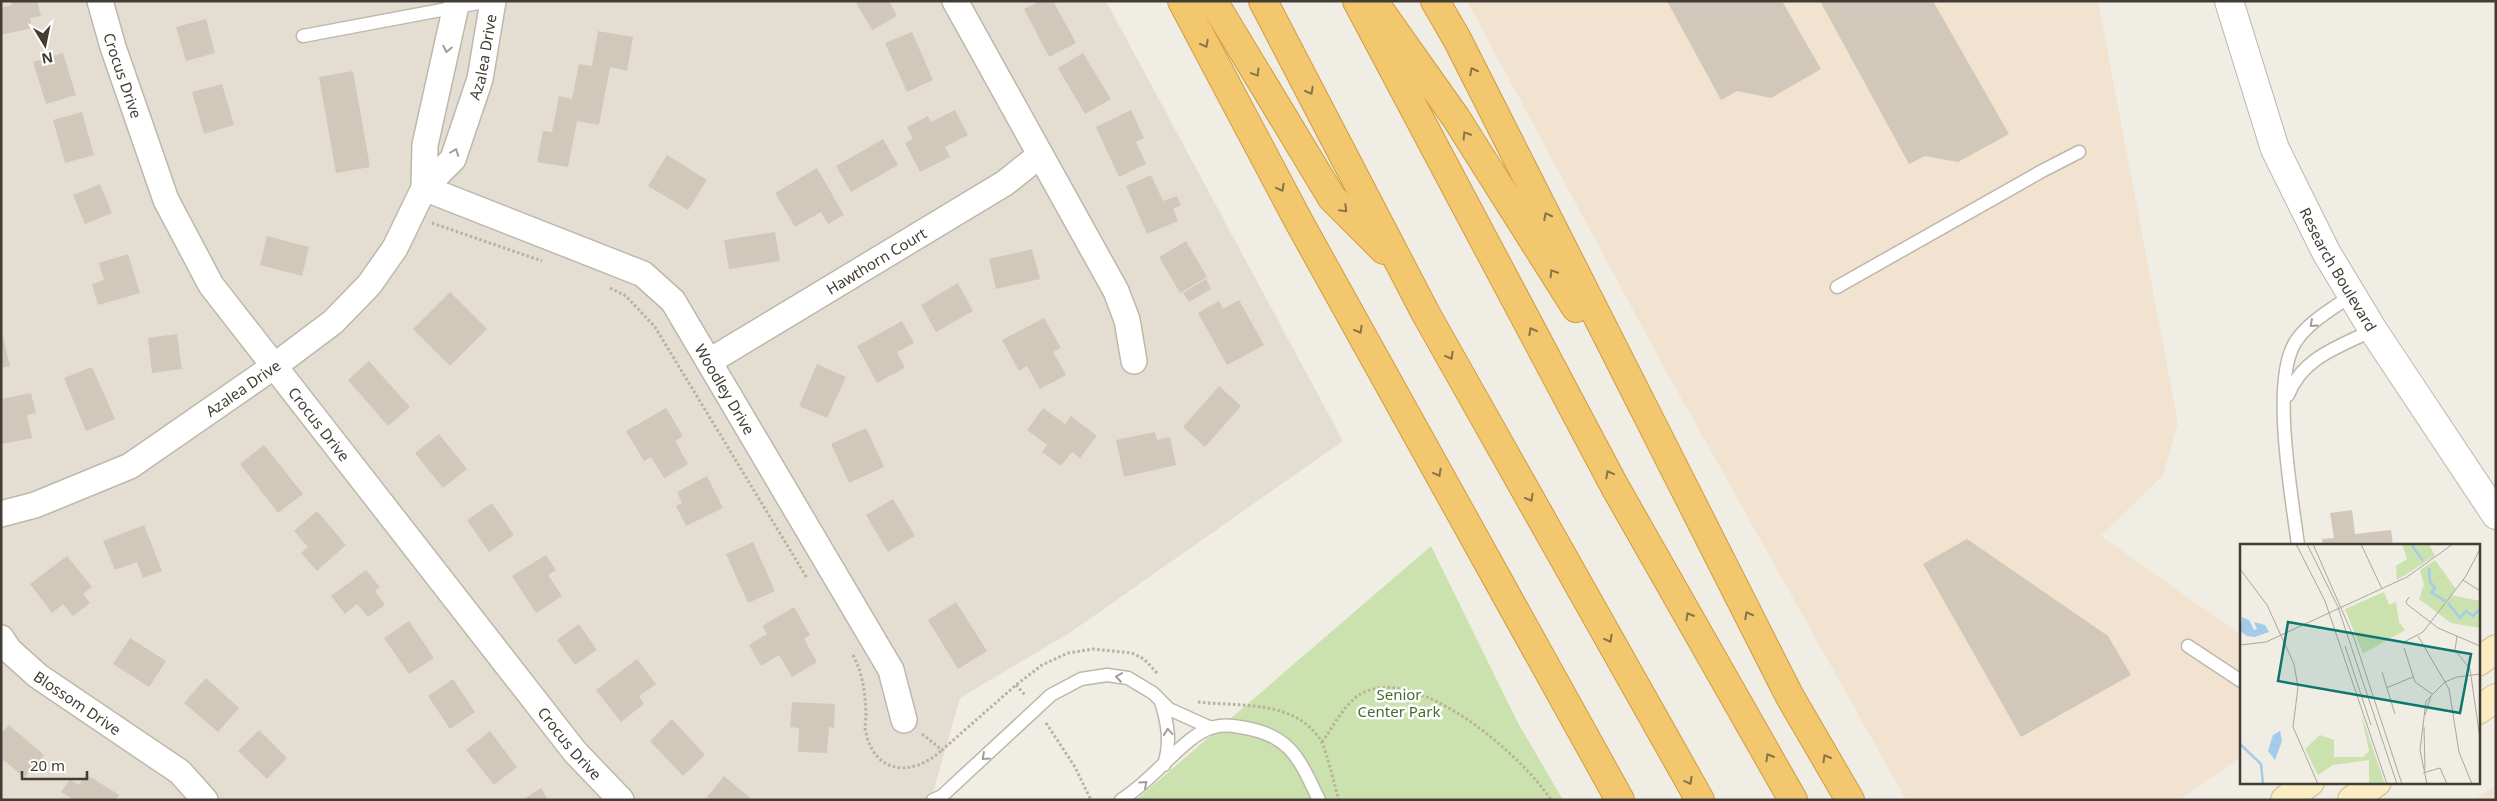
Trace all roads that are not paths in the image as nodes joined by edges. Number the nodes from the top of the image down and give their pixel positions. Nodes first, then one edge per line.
1 (100, 1) edge
2 (489, 1) edge
3 (493, 1) edge
4 (955, 1) edge
5 (1182, 1) edge
6 (1213, 1) edge
7 (1263, 1) edge
8 (1357, 1) edge
9 (1373, 1) edge
10 (1435, 1) edge
11 (2229, 1) edge
12 (457, 4) edge
13 (303, 36) dead end
14 (2079, 152) dead end
15 (1040, 155) junction
16 (424, 188) junction
17 (1403, 268) junction
18 (1837, 287) dead end
19 (2352, 295) junction
20 (2373, 330) junction
21 (710, 361) junction
22 (1134, 361) dead end
23 (273, 367) junction
24 (2284, 404) junction
25 (1663, 447) junction
26 (1, 514) edge
27 (2496, 514) edge
28 (2298, 544) edge
29 (1, 638) edge
30 (2188, 646) dead end
31 (2496, 649) edge
32 (2480, 661) edge
33 (2240, 679) edge
34 (2496, 698) edge
35 (1160, 700) junction
36 (2480, 709) edge
37 (904, 720) road end
38 (1209, 727) junction
39 (1164, 765) junction
40 (2307, 784) edge
41 (2374, 784) edge
42 (205, 800) edge
43 (621, 800) edge
44 (933, 800) edge
45 (1121, 800) edge
46 (1319, 800) edge
47 (1620, 800) edge
48 (1700, 800) edge
49 (1793, 800) edge
50 (1850, 800) edge
51 (2285, 800) edge
52 (2352, 800) edge

1 - 23 street, Crocus Drive
2 - 12 lane
16 -> 3 street, Azalea Drive
4 - 15 street
5 -> 47 highway
6 -> 17 highway
7 -> 17 highway
49 -> 8 highway
25 -> 9 highway
25 -> 10 highway
11 - 19 street, Research Boulevard
12 - 13 lane
12 -> 16 street, Azalea Drive
14 - 18 lane
15 - 21 street, Hawthorn Court
15 - 22 street
16 - 21 street, Woodley Drive
16 - 23 street, Azalea Drive
17 -> 48 highway
19 - 20 street, Research Boulevard
19 -> 24 lane
20 - 24 lane
20 - 27 street, Research Boulevard
21 - 37 street, Woodley Drive
23 - 26 street, Azalea Drive
23 - 43 street, Crocus Drive
24 - 28 lane
50 -> 25 highway
29 - 42 street, Blossom Drive
30 - 33 lane
31 - 32 main road
34 - 36 main road
35 - 38 lane
39 -> 35 lane
35 -> 44 lane
38 - 39 lane
38 - 46 lane
45 -> 39 lane
40 - 51 main road
41 - 52 main road

